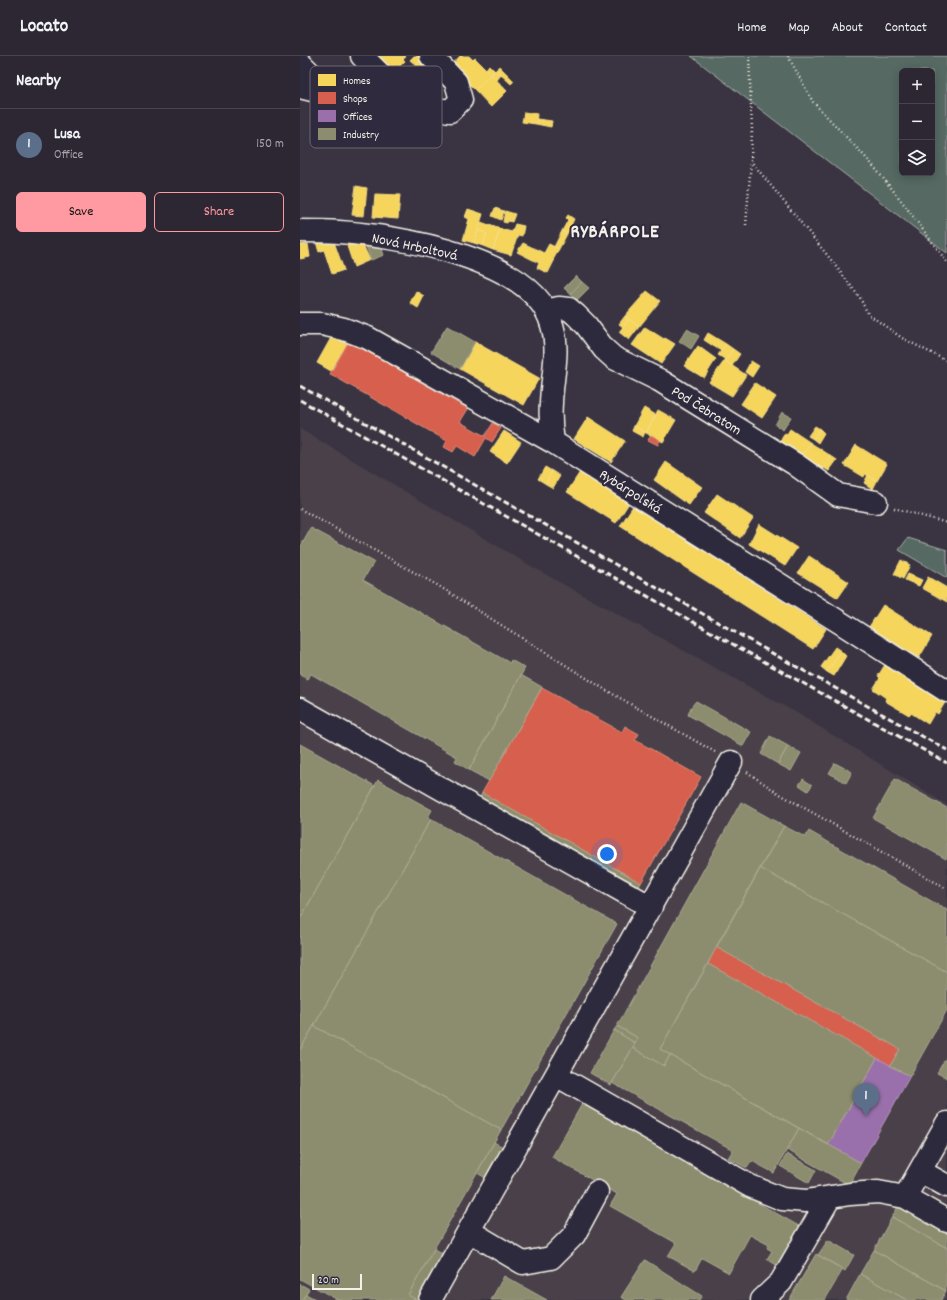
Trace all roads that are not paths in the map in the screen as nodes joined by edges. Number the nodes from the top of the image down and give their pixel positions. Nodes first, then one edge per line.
1 (362, 56) edge
2 (431, 56) edge
3 (300, 63) edge
4 (372, 66) edge
5 (441, 66) edge
6 (442, 67) edge
7 (310, 73) edge
8 (310, 77) edge
9 (306, 88) edge
10 (442, 110) edge
11 (300, 231) edge
12 (547, 311) junction
13 (300, 324) edge
14 (553, 442) junction
15 (876, 502) road end
16 (947, 691) edge
17 (300, 709) edge
18 (731, 762) road end
19 (651, 907) junction
20 (556, 1075) junction
21 (947, 1123) edge
22 (920, 1171) junction
23 (947, 1186) edge
24 (597, 1192) dead end
25 (830, 1197) junction
26 (905, 1197) junction
27 (947, 1221) edge
28 (469, 1231) junction
29 (430, 1300) edge
30 (762, 1300) edge

1 - 4 street
2 - 5 street
3 - 7 street
6 - 10 street
8 - 9 street
11 - 12 street, Nová Hrboltová
12 - 14 street, Nová Hrboltová
12 - 15 street, Pod Čebratom
13 - 14 street, Rybárpoľská
14 - 16 street, Rybárpoľská
17 - 19 street
18 - 19 street
19 - 20 street
20 - 25 street
20 - 28 street
21 - 22 street
22 - 23 street
22 - 26 street
24 - 28 street
25 - 26 street
25 - 30 street
26 - 27 street
28 - 29 street

